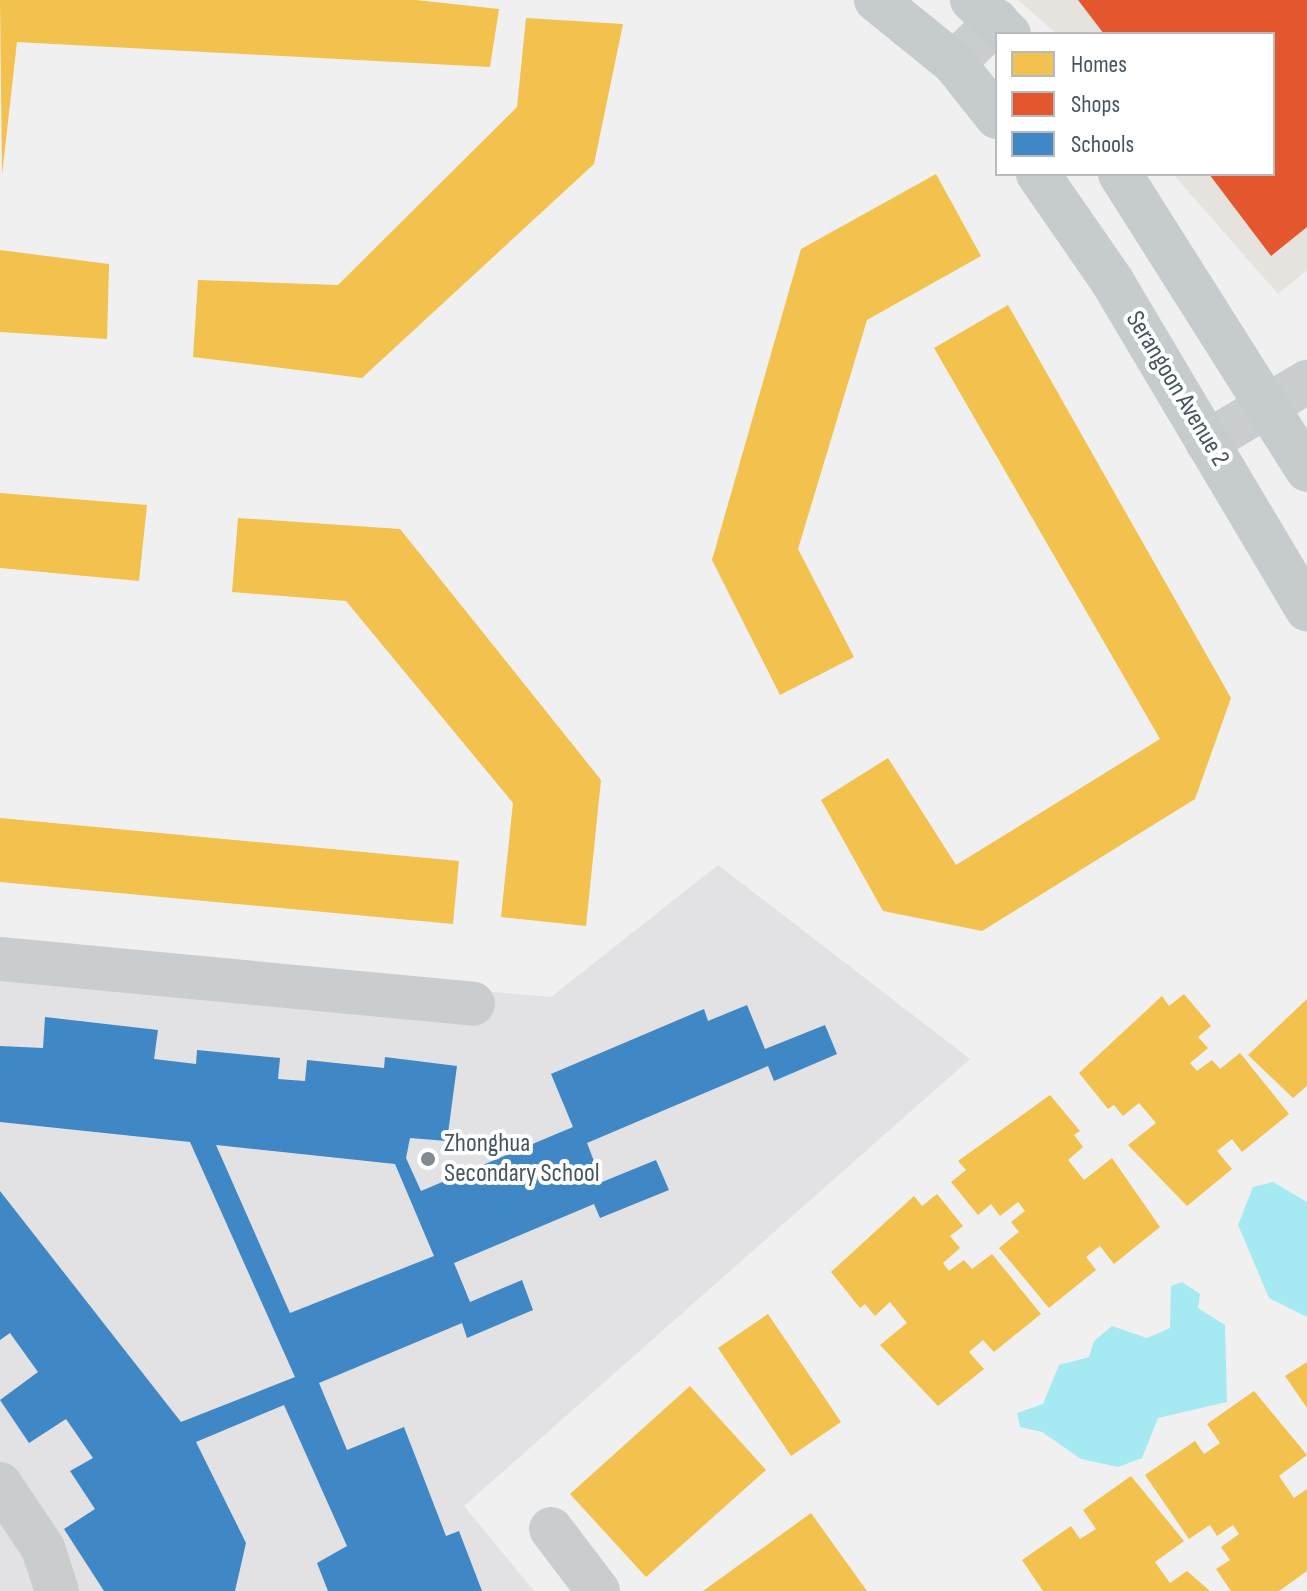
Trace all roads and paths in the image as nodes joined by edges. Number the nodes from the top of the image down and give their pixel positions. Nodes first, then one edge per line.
1 (893, 4) edge
2 (993, 18) edge
3 (954, 63) junction
4 (995, 114) edge
5 (1039, 176) edge
6 (1121, 176) edge
7 (1307, 382) edge
8 (1268, 406) junction
9 (1207, 442) junction
10 (1307, 470) edge
11 (1307, 610) edge
12 (0, 959) edge
13 (473, 1004) dead end
14 (0, 1484) edge
15 (551, 1529) dead end
16 (57, 1591) edge
17 (598, 1591) edge

1 - 3 main road
2 - 3 street
3 - 4 main road
5 - 9 main road, Serangoon Avenue 2
6 - 8 main road
7 - 8 street
8 - 9 street
8 - 10 main road
9 - 11 main road, Serangoon Avenue 2
12 - 13 street
14 - 16 street
15 - 17 street

